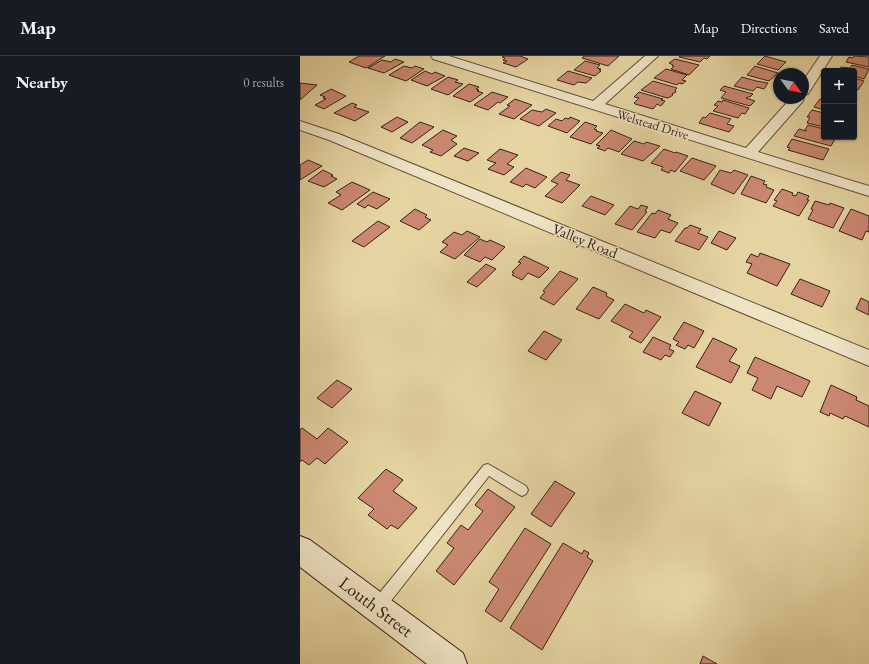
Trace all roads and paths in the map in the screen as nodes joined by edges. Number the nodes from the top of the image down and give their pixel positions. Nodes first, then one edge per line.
1 (437, 56) edge
2 (482, 56) edge
3 (652, 56) edge
4 (826, 56) edge
5 (467, 66) junction
6 (809, 82) edge
7 (793, 104) edge
8 (595, 106) junction
9 (300, 125) edge
10 (749, 153) junction
11 (869, 191) edge
12 (869, 358) edge
13 (522, 490) dead end
14 (300, 550) edge
15 (377, 608) junction
16 (452, 664) edge

1 - 5 street, Welstead Drive
2 - 5 street
3 - 8 street
4 - 6 street
5 - 8 street, Welstead Drive
7 - 10 street
8 - 10 street, Welstead Drive
9 - 12 street, Valley Road
10 - 11 street, Welstead Drive
13 - 15 lane
14 - 15 main road, Louth Street
15 - 16 main road, Louth Street

